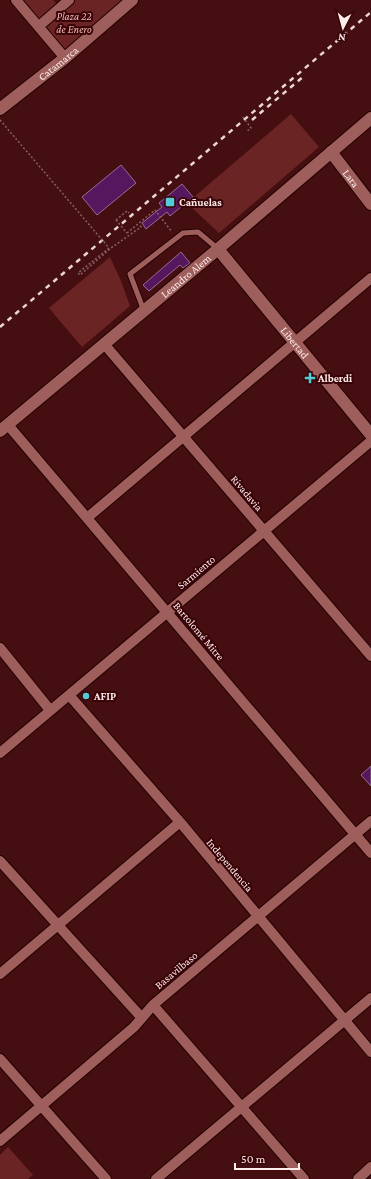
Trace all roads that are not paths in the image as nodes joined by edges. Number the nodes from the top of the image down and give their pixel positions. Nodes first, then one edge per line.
1 (16, 0) edge
2 (132, 0) edge
3 (62, 2) edge
4 (39, 26) junction
5 (65, 58) junction
6 (0, 109) edge
7 (371, 118) edge
8 (331, 152) junction
9 (371, 204) edge
10 (218, 249) junction
11 (371, 278) edge
12 (144, 312) junction
13 (295, 343) junction
14 (105, 345) junction
15 (4, 428) edge
16 (371, 435) edge
17 (184, 437) junction
18 (371, 441) edge
19 (87, 518) junction
20 (264, 531) junction
21 (167, 612) junction
22 (0, 648) edge
23 (371, 656) edge
24 (69, 694) junction
25 (50, 710) junction
26 (0, 753) edge
27 (371, 821) edge
28 (180, 822) junction
29 (355, 835) junction
30 (371, 853) edge
31 (0, 861) edge
32 (258, 916) junction
33 (58, 925) junction
34 (0, 974) edge
35 (371, 998) edge
36 (153, 1005) junction
37 (142, 1018) junction
38 (345, 1020) junction
39 (371, 1052) edge
40 (0, 1059) edge
41 (42, 1105) junction
42 (241, 1107) junction
43 (0, 1141) edge
44 (371, 1167) edge
45 (106, 1179) edge
46 (156, 1179) edge
47 (304, 1179) edge
48 (358, 1179) edge

1 - 4 street
2 - 5 street, Catamarca
3 - 4 street
4 - 5 street
5 - 6 street, Catamarca
7 - 8 street, Leandro Alem
8 - 9 street, Lara
8 - 10 street, Leandro Alem
10 - 12 street, Leandro Alem
10 - 12 lane
10 - 13 street, Libertad
11 - 13 street
12 - 14 street, Leandro Alem
13 - 16 street, Libertad
13 - 17 street
14 - 15 street, Leandro Alem
14 - 17 street, Rivadavia
15 - 19 street, Bartolomé Mitre
17 - 19 street
17 - 20 street, Rivadavia
18 - 20 street, Sarmiento
19 - 21 street, Bartolomé Mitre
20 - 21 street, Sarmiento
20 - 23 street, Rivadavia
21 - 24 street, Sarmiento
21 - 29 street, Bartolomé Mitre
22 - 25 street
24 - 25 street, Sarmiento
24 - 28 street, Independencia
25 - 26 street, Sarmiento
27 - 29 street, Basavilbaso
28 - 32 street, Independencia
28 - 33 street
29 - 30 street, Bartolomé Mitre
29 - 32 street, Basavilbaso
31 - 33 street
32 - 36 street, Basavilbaso
32 - 38 street, Independencia
33 - 34 street
33 - 37 street
35 - 38 street
36 - 37 street, Basavilbaso
36 - 42 street
37 - 41 street, Basavilbaso
38 - 39 street, Independencia
38 - 42 street
40 - 41 street
41 - 43 street, Basavilbaso
41 - 45 street
42 - 46 street
42 - 47 street
44 - 48 street

